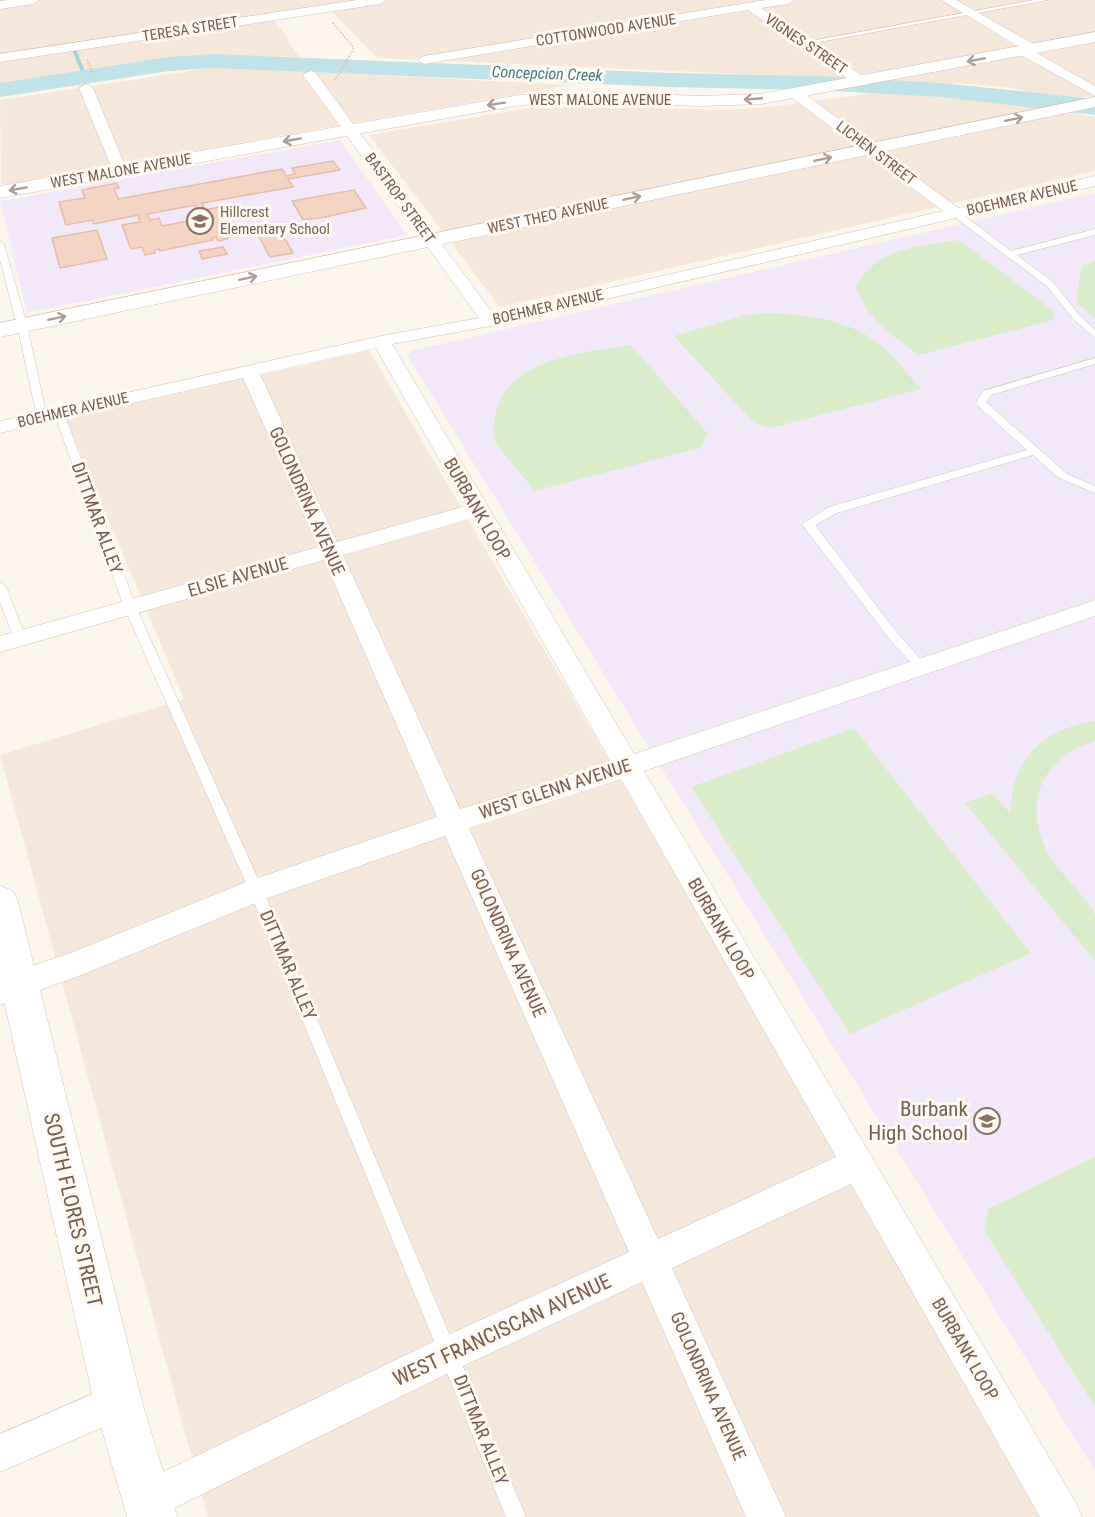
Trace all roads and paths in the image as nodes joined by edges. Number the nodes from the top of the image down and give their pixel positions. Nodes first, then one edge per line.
1 (33, 0) edge
2 (380, 0) edge
3 (789, 0) edge
4 (947, 0) edge
5 (1045, 0) edge
6 (0, 5) edge
7 (750, 6) junction
8 (322, 9) junction
9 (969, 14) junction
10 (1095, 38) edge
11 (804, 43) junction
12 (1028, 50) junction
13 (0, 58) edge
14 (424, 60) dead end
15 (339, 74) dead end
16 (310, 75) dead end
17 (862, 82) junction
18 (86, 88) dead end
19 (1095, 92) edge
20 (804, 93) junction
21 (1095, 102) edge
22 (350, 129) junction
23 (870, 149) junction
24 (120, 171) junction
25 (1095, 181) edge
26 (0, 192) edge
27 (955, 213) junction
28 (1095, 232) edge
29 (431, 240) junction
30 (0, 244) edge
31 (1010, 254) junction
32 (490, 321) junction
33 (22, 325) junction
34 (0, 330) edge
35 (1095, 335) edge
36 (381, 341) junction
37 (1095, 361) edge
38 (249, 370) junction
39 (50, 415) junction
40 (0, 427) edge
41 (1035, 451) junction
42 (1095, 490) edge
43 (476, 510) junction
44 (329, 551) junction
45 (0, 586) edge
46 (130, 607) junction
47 (1095, 608) edge
48 (10, 641) edge
49 (922, 667) junction
50 (626, 767) junction
51 (453, 822) junction
52 (256, 890) junction
53 (0, 902) edge
54 (10, 987) edge
55 (857, 1164) junction
56 (652, 1260) junction
57 (450, 1353) junction
58 (118, 1402) junction
59 (0, 1453) edge
60 (150, 1509) edge
61 (516, 1517) edge
62 (766, 1517) edge
63 (1062, 1517) edge

1 - 6 street
2 - 8 street, TERESA STREET
3 - 7 street, COTTONWOOD AVENUE
4 - 9 street
5 - 9 lane
7 - 11 street, VIGNES STREET
7 - 14 street, COTTONWOOD AVENUE
8 - 13 street, TERESA STREET
8 - 15 path
9 - 11 lane
9 - 12 street
10 - 12 street, WEST MALONE AVENUE
11 - 17 street, VIGNES STREET
12 -> 17 street, WEST MALONE AVENUE
12 - 19 street
16 - 22 street, BASTROP STREET
17 - 20 street, WEST MALONE AVENUE
18 - 24 street
20 -> 22 street, WEST MALONE AVENUE
20 - 23 street, LICHEN STREET
23 -> 21 street, WEST THEO AVENUE
22 -> 24 street, WEST MALONE AVENUE
22 - 29 street, BASTROP STREET
23 - 27 street, LICHEN STREET
29 -> 23 street, WEST THEO AVENUE
24 -> 26 street, WEST MALONE AVENUE
25 - 27 street, BOEHMER AVENUE
27 - 31 lane
27 - 32 street, BOEHMER AVENUE
28 - 31 lane
29 - 32 street, BASTROP STREET
33 -> 29 street, WEST THEO AVENUE
30 - 33 lane, DITTMAR ALLEY
31 - 35 lane
32 - 36 street, BOEHMER AVENUE
33 - 34 street, WEST THEO AVENUE
33 - 39 lane, DITTMAR ALLEY
36 - 38 street, BOEHMER AVENUE
36 - 43 street, BURBANK LOOP
37 - 41 lane
38 - 39 street, BOEHMER AVENUE
38 - 44 street, GOLONDRINA AVENUE
39 - 40 street, BOEHMER AVENUE
39 - 46 lane, DITTMAR ALLEY
41 - 42 lane
41 - 49 lane
43 - 44 street, ELSIE AVENUE
43 - 50 street, BURBANK LOOP
44 - 46 street, ELSIE AVENUE
44 - 51 street, GOLONDRINA AVENUE
45 - 48 lane
46 - 48 street, ELSIE AVENUE
46 - 52 lane, DITTMAR ALLEY
47 - 49 street, WEST GLENN AVENUE
49 - 50 street, WEST GLENN AVENUE
50 - 51 street, WEST GLENN AVENUE
50 - 55 street, BURBANK LOOP
51 - 52 street, WEST GLENN AVENUE
51 - 56 street, GOLONDRINA AVENUE
52 - 54 street, WEST GLENN AVENUE
52 - 57 lane, DITTMAR ALLEY
53 - 54 street, SOUTH FLORES STREET
54 - 58 street, SOUTH FLORES STREET
55 - 56 street, WEST FRANCISCAN AVENUE
55 - 63 street, BURBANK LOOP
56 - 57 street, WEST FRANCISCAN AVENUE
56 - 62 street, GOLONDRINA AVENUE
57 - 60 street, WEST FRANCISCAN AVENUE
57 - 61 lane, DITTMAR ALLEY
58 - 59 street
58 - 60 street, SOUTH FLORES STREET

